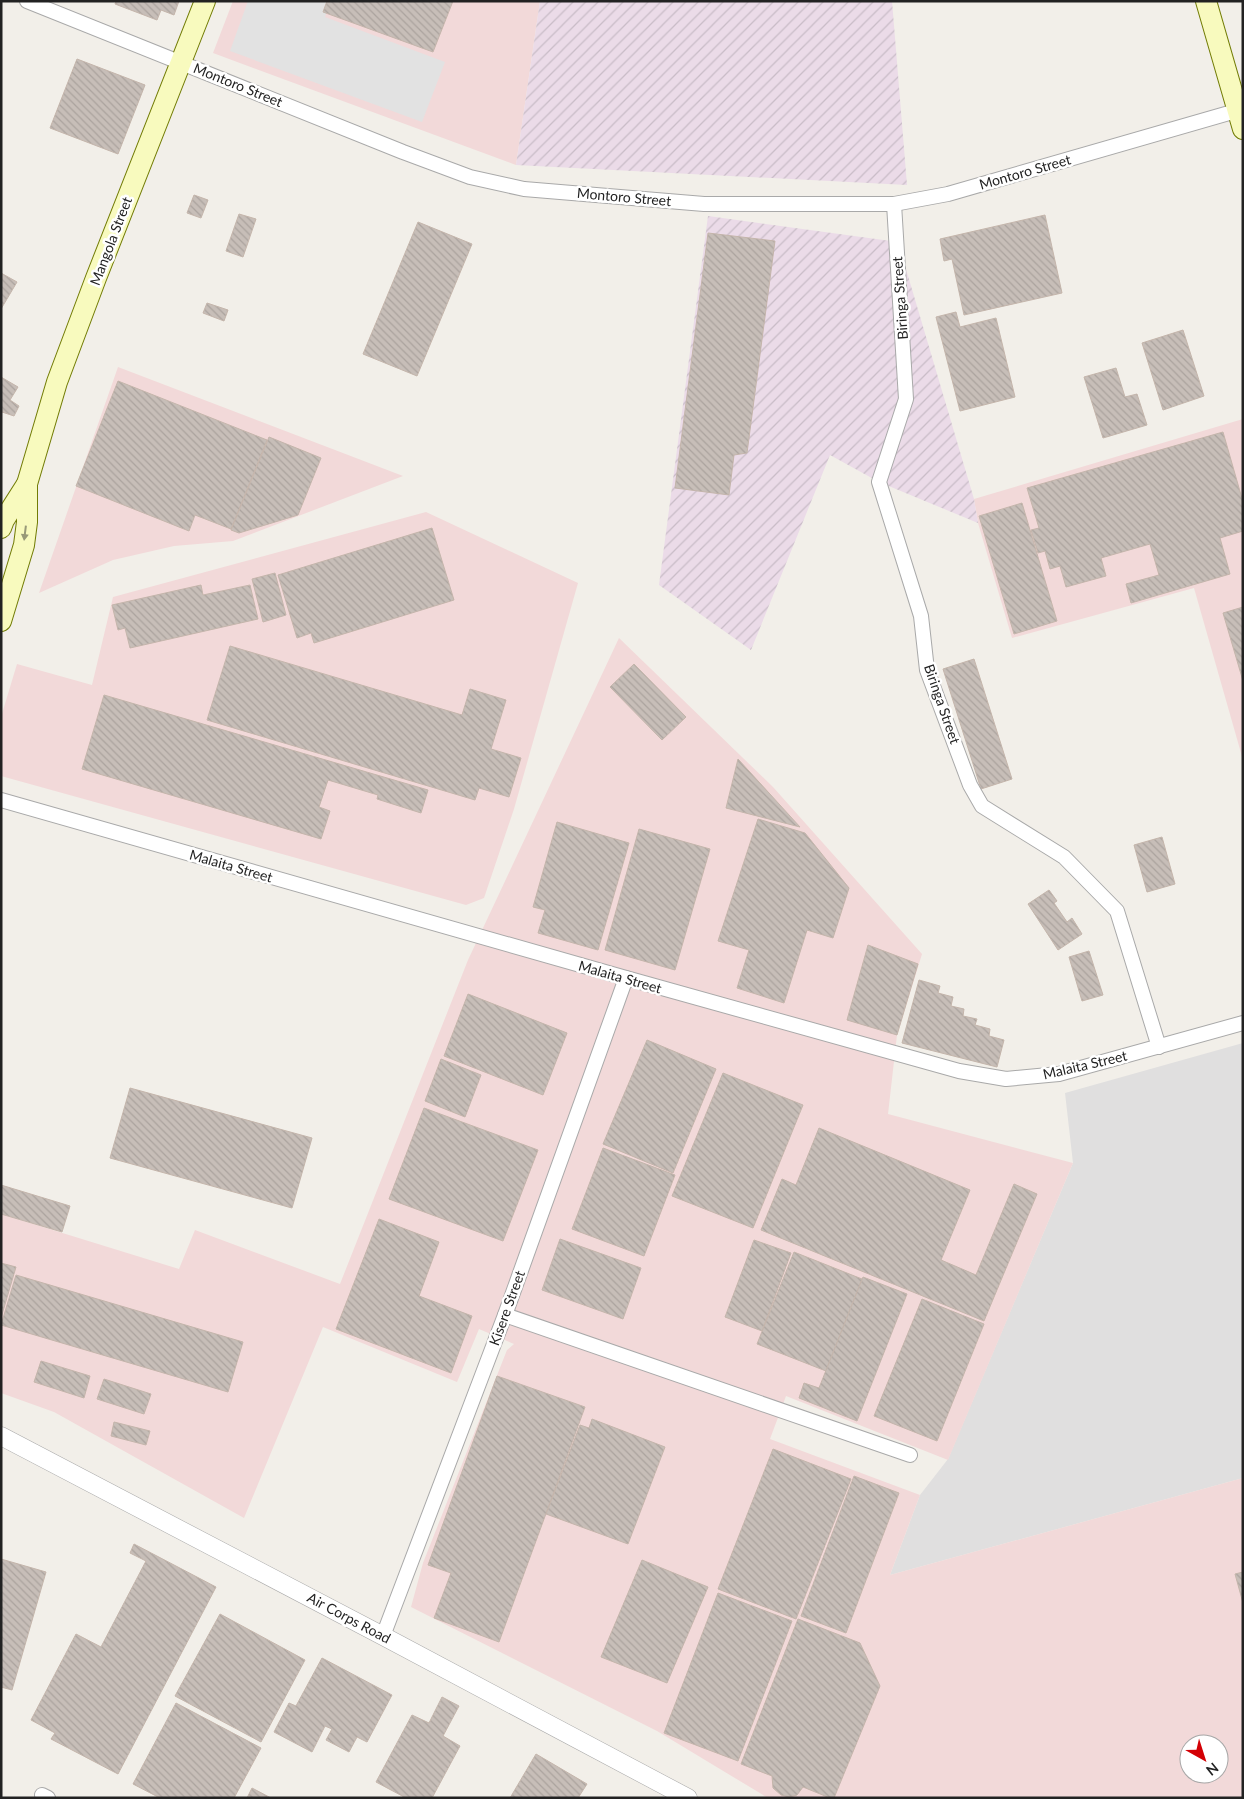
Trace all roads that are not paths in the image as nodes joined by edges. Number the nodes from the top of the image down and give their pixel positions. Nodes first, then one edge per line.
1 (27, 1) edge
2 (205, 1) edge
3 (1206, 1) edge
4 (181, 62) junction
5 (1241, 116) edge
6 (894, 204) junction
7 (27, 484) junction
8 (1, 528) edge
9 (1, 621) edge
10 (1, 800) edge
11 (626, 978) junction
12 (1243, 1023) edge
13 (1160, 1047) junction
14 (505, 1315) junction
15 (4, 1438) edge
16 (910, 1455) dead end
17 (383, 1636) junction
18 (688, 1798) edge

1 - 4 street, Montoro Street
2 - 4 main road, Mangola Street
3 - 5 main road
4 - 6 street, Montoro Street
4 - 7 main road, Mangola Street
5 - 6 street, Montoro Street
6 - 13 street, Biringa Street
7 - 8 main road, Mangola Street
7 -> 9 main road, Mangola Street
10 - 11 street, Malaita Street
11 - 13 street, Malaita Street
11 - 14 street, Kisere Street
12 - 13 street, Malaita Street
14 - 16 street
14 - 17 street, Kisere Street
15 - 17 street, Air Corps Road
17 - 18 street, Air Corps Road

